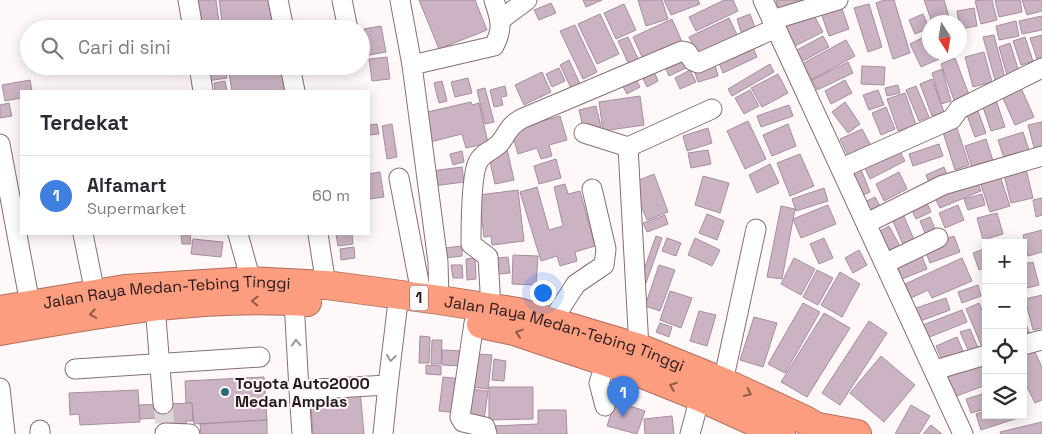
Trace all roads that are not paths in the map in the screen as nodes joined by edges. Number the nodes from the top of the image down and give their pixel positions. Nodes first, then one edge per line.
1 (188, 0) edge
2 (278, 0) edge
3 (342, 0) edge
4 (400, 0) edge
5 (494, 0) edge
6 (527, 0) edge
7 (762, 0) edge
8 (838, 0) edge
9 (191, 20) edge
10 (282, 20) edge
11 (346, 20) edge
12 (500, 20) junction
13 (774, 24) junction
14 (412, 65) junction
15 (1042, 68) edge
16 (201, 75) edge
17 (292, 75) edge
18 (204, 90) edge
19 (295, 90) edge
20 (712, 109) dead end
21 (584, 133) dead end
22 (628, 147) junction
23 (1, 149) edge
24 (1042, 156) edge
25 (842, 168) junction
26 (398, 178) dead end
27 (592, 189) dead end
28 (867, 223) junction
29 (756, 229) dead end
30 (8, 232) edge
31 (83, 235) edge
32 (238, 235) edge
33 (318, 235) edge
34 (938, 238) dead end
35 (886, 263) junction
36 (251, 281) junction
37 (326, 285) junction
38 (95, 293) junction
39 (431, 299) junction
40 (294, 301) junction
41 (30, 304) junction
42 (155, 306) junction
43 (0, 310) edge
44 (397, 310) junction
45 (482, 315) junction
46 (552, 321) junction
47 (0, 331) edge
48 (1042, 340) edge
49 (1027, 343) edge
50 (639, 348) junction
51 (982, 356) edge
52 (260, 358) dead end
53 (160, 364) junction
54 (606, 364) junction
55 (75, 369) dead end
56 (935, 370) junction
57 (722, 382) junction
58 (388, 385) junction
59 (0, 388) edge
60 (299, 390) junction
61 (700, 397) junction
62 (163, 404) tunnel mouth
63 (605, 406) dead end
64 (2, 415) edge
65 (823, 430) edge
66 (165, 431) edge
67 (5, 434) edge
68 (190, 434) edge
69 (302, 434) edge
70 (383, 434) edge
71 (487, 434) edge
72 (690, 434) edge
73 (782, 434) edge
74 (857, 434) edge
75 (963, 434) edge

1 - 9 street
2 - 10 street
3 - 11 street
4 - 14 street
5 - 12 street
6 - 12 street
7 - 13 street
8 - 13 street
12 - 14 street
13 - 25 street
13 - 45 street
14 - 39 street
15 - 25 street
16 - 18 street
17 - 19 street
20 - 22 street
21 - 22 street
22 - 50 street
23 - 30 street
24 - 28 street
25 - 28 street
26 - 39 street
27 - 46 street
28 - 35 street
29 - 57 street
30 - 41 street
31 - 38 street
32 - 36 street
33 - 37 street
34 - 35 street
35 - 56 street
36 - 37 highway, Jalan Raya Medan-Tebing Tinggi / 1
36 - 38 highway, Jalan Raya Medan-Tebing Tinggi / 1
37 - 39 highway, Jalan Raya Medan-Tebing Tinggi / 1
38 - 41 highway, Jalan Raya Medan-Tebing Tinggi / 1
39 - 45 highway, Jalan Raya Medan-Tebing Tinggi / 1
40 -> 42 highway, Jalan Raya Medan-Tebing Tinggi / 1
40 - 44 highway, Jalan Raya Medan-Tebing Tinggi / 1
60 -> 40 street
41 - 43 highway, Jalan Raya Medan-Tebing Tinggi / 1
42 -> 47 highway, Jalan Raya Medan-Tebing Tinggi / 1
42 - 53 street
44 - 45 highway, Jalan Raya Medan-Tebing Tinggi / 1
44 -> 58 street
45 - 46 highway, Jalan Raya Medan-Tebing Tinggi / 1
54 -> 45 highway, Jalan Raya Medan-Tebing Tinggi / 1
45 - 71 street
46 - 50 highway, Jalan Raya Medan-Tebing Tinggi / 1
48 - 49 street
50 - 57 highway, Jalan Raya Medan-Tebing Tinggi / 1
51 - 56 street
52 - 53 street
53 - 55 street
53 - 62 street
61 -> 54 highway, Jalan Raya Medan-Tebing Tinggi / 1
54 - 63 street
56 - 75 street
57 -> 65 highway, Jalan Raya Medan-Tebing Tinggi / 1
58 - 60 street
58 - 70 street
59 - 64 street
60 - 69 street
61 - 72 street
61 - 73 highway, Jalan Raya Medan-Tebing Tinggi / 1
64 - 67 street
65 - 74 highway, Jalan Raya Medan-Tebing Tinggi
66 - 68 street

